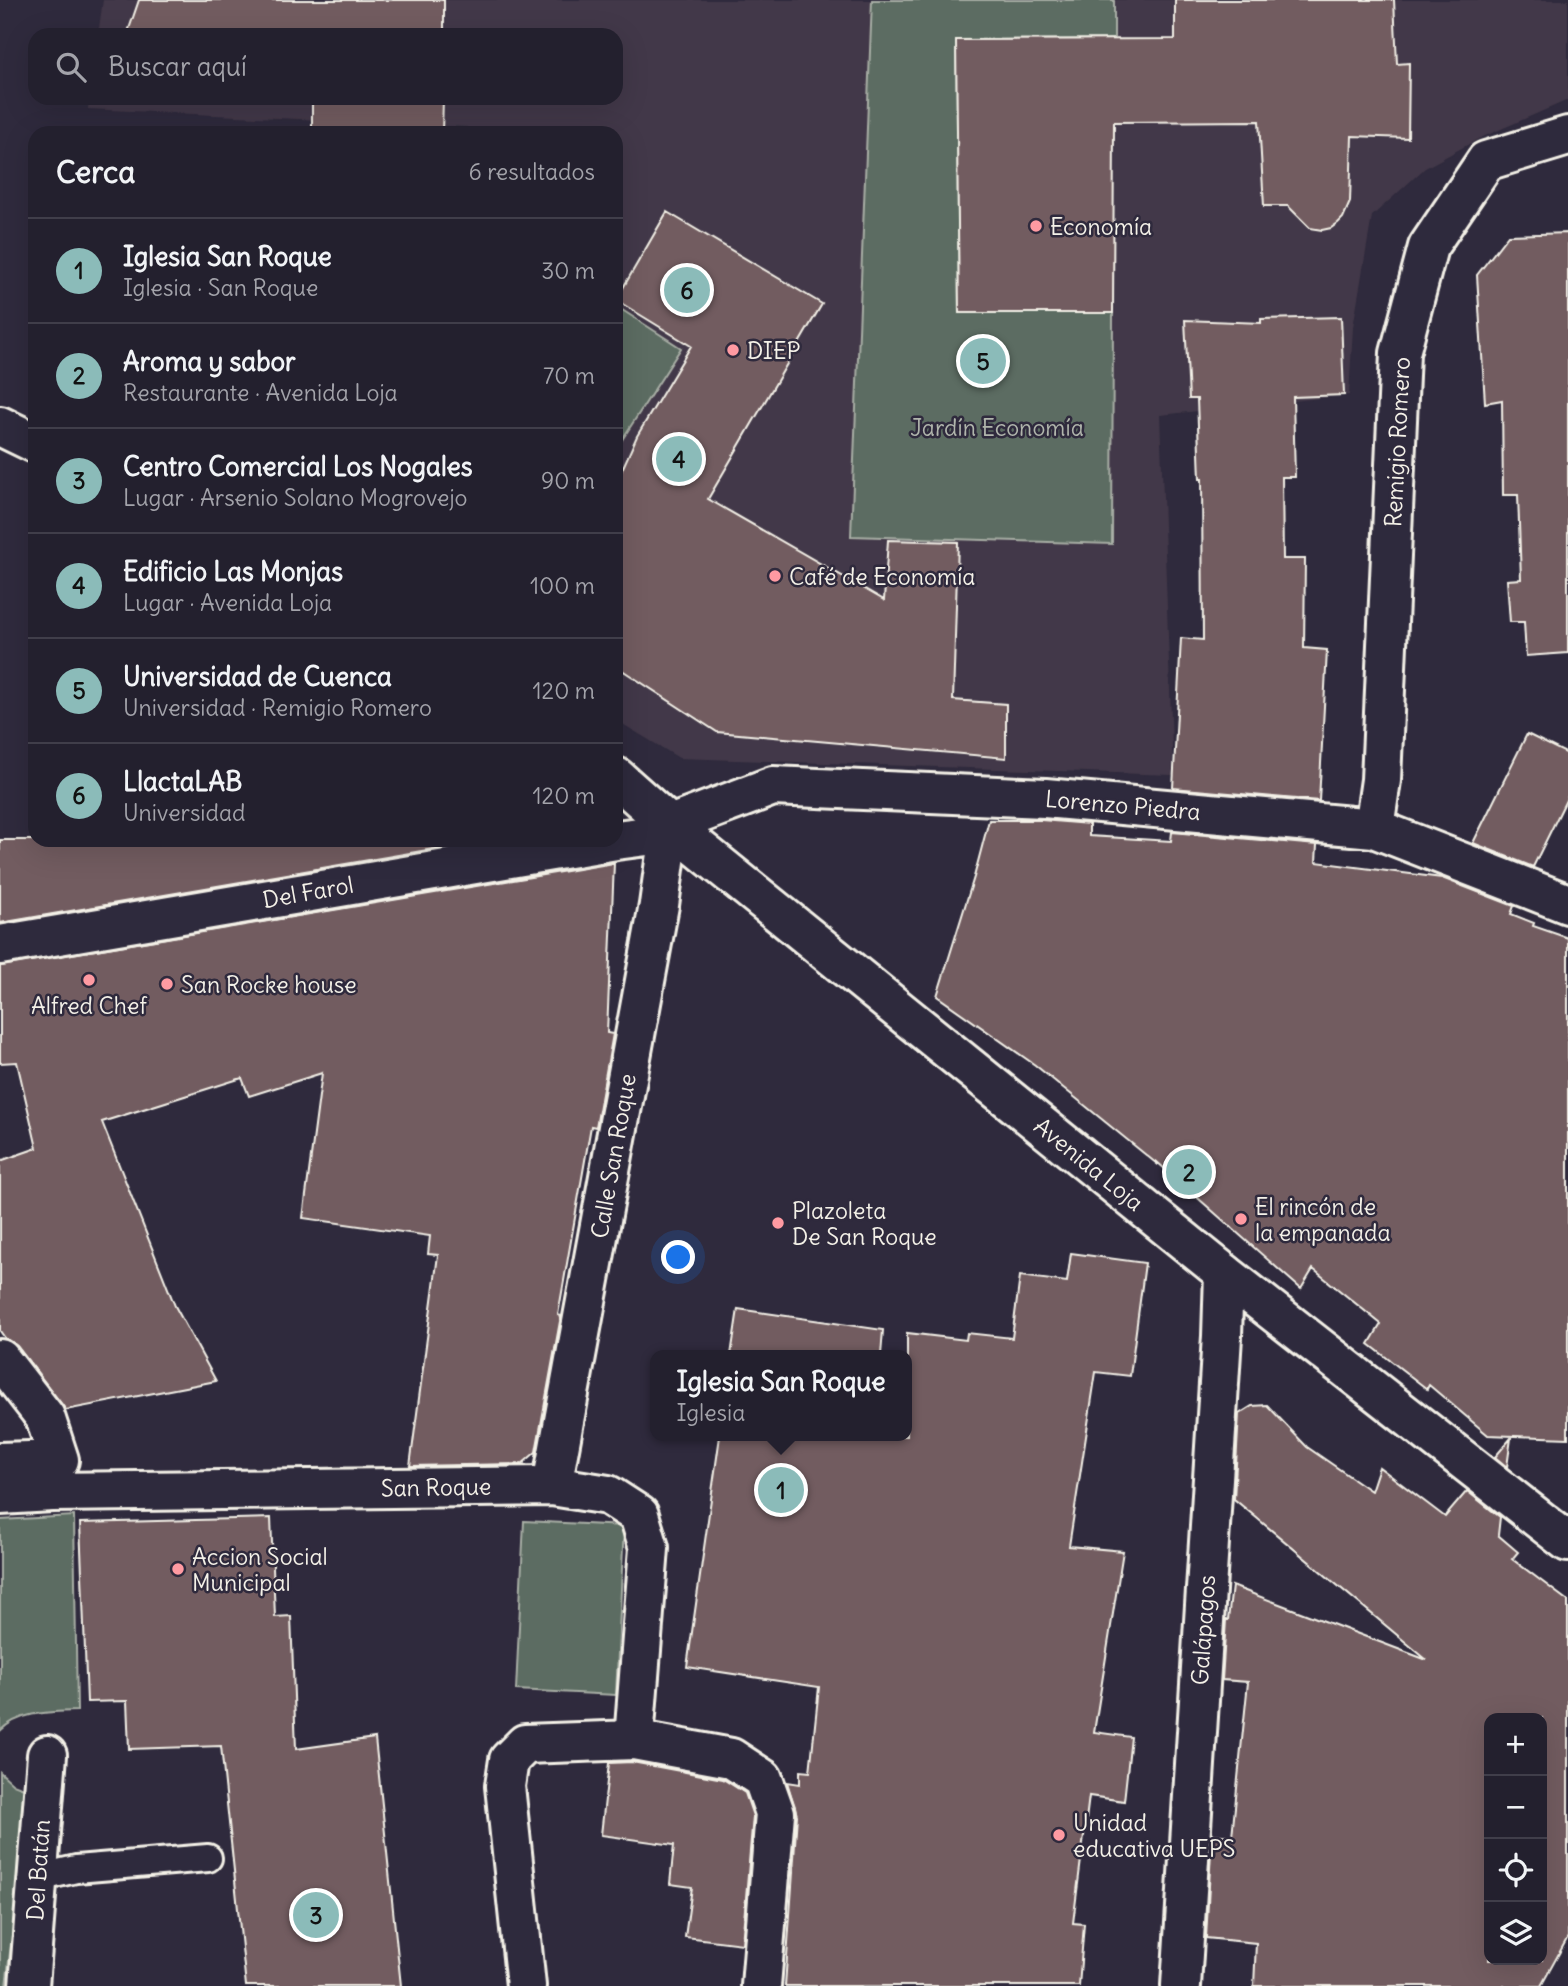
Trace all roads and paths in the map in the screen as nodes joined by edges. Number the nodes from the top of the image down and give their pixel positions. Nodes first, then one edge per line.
1 (1568, 136) edge
2 (0, 426) edge
3 (28, 440) edge
4 (623, 783) edge
5 (670, 825) junction
6 (1374, 828) junction
7 (623, 839) edge
8 (575, 847) edge
9 (1568, 904) edge
10 (0, 945) edge
11 (1224, 1273) junction
12 (0, 1359) edge
13 (0, 1462) edge
14 (552, 1486) junction
15 (0, 1495) edge
16 (1568, 1542) edge
17 (634, 1740) junction
18 (47, 1755) dead end
19 (208, 1858) dead end
20 (37, 1878) junction
21 (29, 1986) edge
22 (526, 1986) edge
23 (761, 1986) edge
24 (1181, 1986) edge

1 - 6 street, Remigio Romero
2 - 3 street
4 - 5 street, Avenida Loja
5 - 6 street, Lorenzo Piedra
5 - 7 street, Del Farol
5 - 11 street, Avenida Loja
5 - 14 street, Calle San Roque
6 - 9 street, Lorenzo Piedra
8 - 10 street, Del Farol
11 - 16 street, Avenida Loja
11 - 24 street, Galápagos
12 - 13 street
14 - 15 street, San Roque
14 - 17 street, San Roque
17 - 22 street
17 - 23 street
18 - 20 street, Del Batán
19 - 20 lane
20 - 21 street, Del Batán

